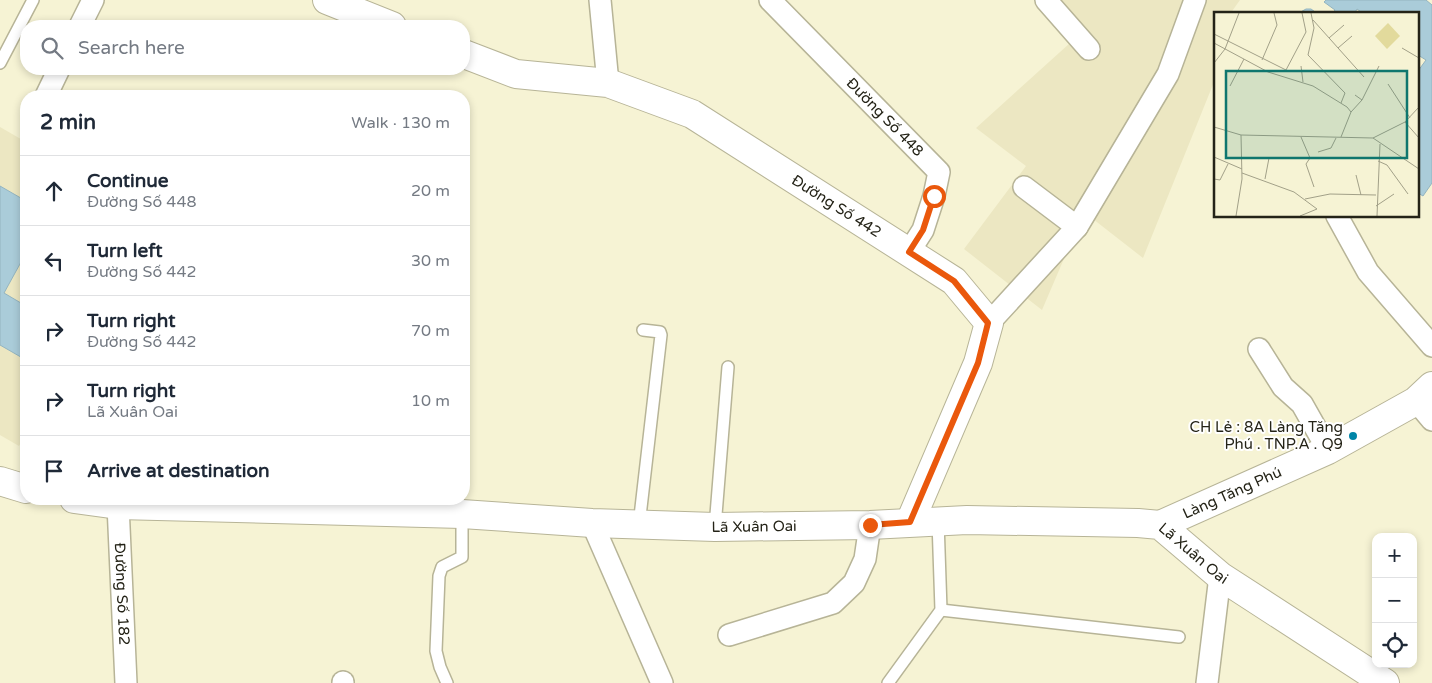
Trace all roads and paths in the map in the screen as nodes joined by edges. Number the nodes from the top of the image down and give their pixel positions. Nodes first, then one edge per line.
1 (33, 0) edge
2 (93, 0) edge
3 (327, 0) edge
4 (600, 0) edge
5 (770, 0) edge
6 (1046, 0) edge
7 (1195, 0) edge
8 (23, 20) edge
9 (83, 20) edge
10 (377, 20) edge
11 (20, 25) edge
12 (1089, 49) dead end
13 (470, 56) edge
14 (0, 63) edge
15 (56, 75) edge
16 (608, 83) junction
17 (49, 90) edge
18 (1024, 187) dead end
19 (1338, 218) edge
20 (1077, 227) junction
21 (909, 252) junction
22 (988, 323) junction
23 (643, 330) dead end
24 (1432, 346) edge
25 (1259, 349) dead end
26 (728, 367) dead end
27 (1426, 402) edge
28 (1328, 450) junction
29 (0, 481) edge
30 (20, 488) edge
31 (118, 505) joint
32 (462, 514) junction
33 (938, 521) junction
34 (910, 522) junction
35 (592, 523) junction
36 (640, 524) junction
37 (870, 525) junction
38 (1160, 525) junction
39 (715, 527) junction
40 (1220, 576) junction
41 (941, 610) junction
42 (729, 635) dead end
43 (1179, 637) dead end
44 (126, 683) edge
45 (447, 683) edge
46 (662, 683) edge
47 (888, 683) edge
48 (1207, 683) edge
49 (1384, 683) edge

1 - 8 lane
2 - 9 street
3 - 10 main road
4 - 16 street
5 - 21 street, Đường Số 448
6 - 12 street
7 - 20 street
11 - 14 lane
13 - 16 main road, Đường Số 442
15 - 17 street
16 - 21 main road, Đường Số 442
18 - 20 street
19 - 24 street
20 - 22 street
21 - 22 main road, Đường Số 442
22 - 34 main road
23 - 36 lane
25 - 28 street
26 - 39 lane
27 - 28 main road, Làng Tăng Phú
28 - 38 main road, Làng Tăng Phú
29 - 30 main road
31 - 32 main road, Lã Xuân Oai
31 - 44 street, Đường Số 182
32 - 35 main road, Lã Xuân Oai
32 - 45 lane
33 - 34 main road, Lã Xuân Oai
33 - 38 main road, Lã Xuân Oai
33 - 41 lane
34 - 37 main road, Lã Xuân Oai
35 - 36 main road, Lã Xuân Oai
35 - 46 street
36 - 39 main road, Lã Xuân Oai
37 - 39 main road, Lã Xuân Oai
37 - 42 street
38 - 40 main road, Lã Xuân Oai
40 - 48 street
40 - 49 main road, Lã Xuân Oai
41 - 43 lane
41 - 47 lane

